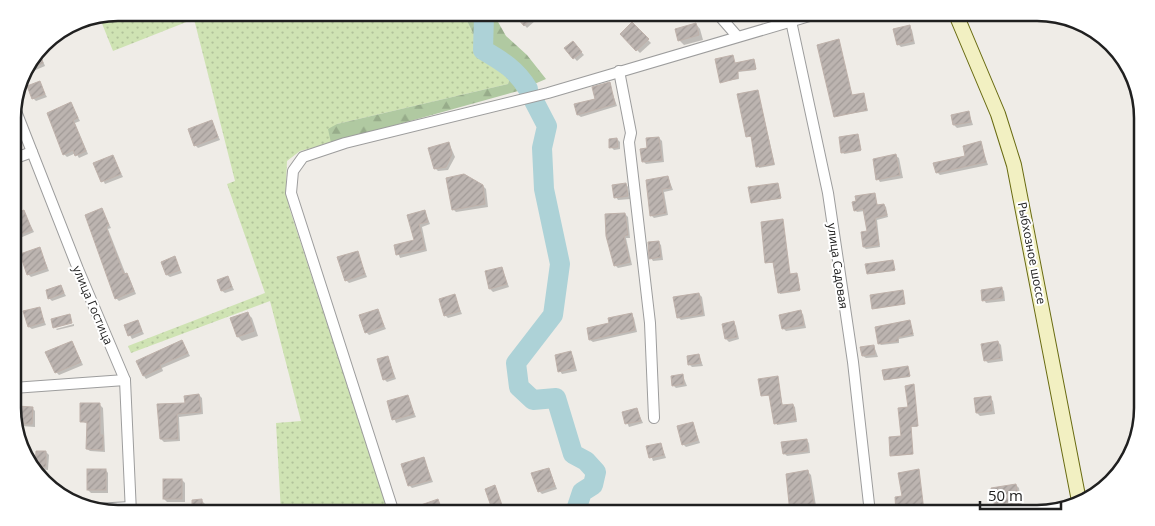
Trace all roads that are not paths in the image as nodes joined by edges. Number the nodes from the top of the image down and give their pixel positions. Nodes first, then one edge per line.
1 (724, 21) edge
2 (791, 21) joint
3 (959, 21) edge
4 (737, 36) junction
5 (618, 72) junction
6 (21, 124) edge
7 (32, 152) junction
8 (21, 156) edge
9 (125, 380) junction
10 (21, 387) edge
11 (654, 418) dead end
12 (1078, 496) edge
13 (131, 505) edge
14 (391, 505) edge
15 (869, 505) edge

1 - 4 street
2 - 4 street
2 - 15 street, улица Садовая
3 - 12 street, Рыбхозное шоссе
4 - 5 street
5 - 11 street
5 - 14 street
6 - 7 street, улица Гостица
7 - 8 street
7 - 9 street, улица Гостица
9 - 10 street
9 - 13 street, улица Гостица

